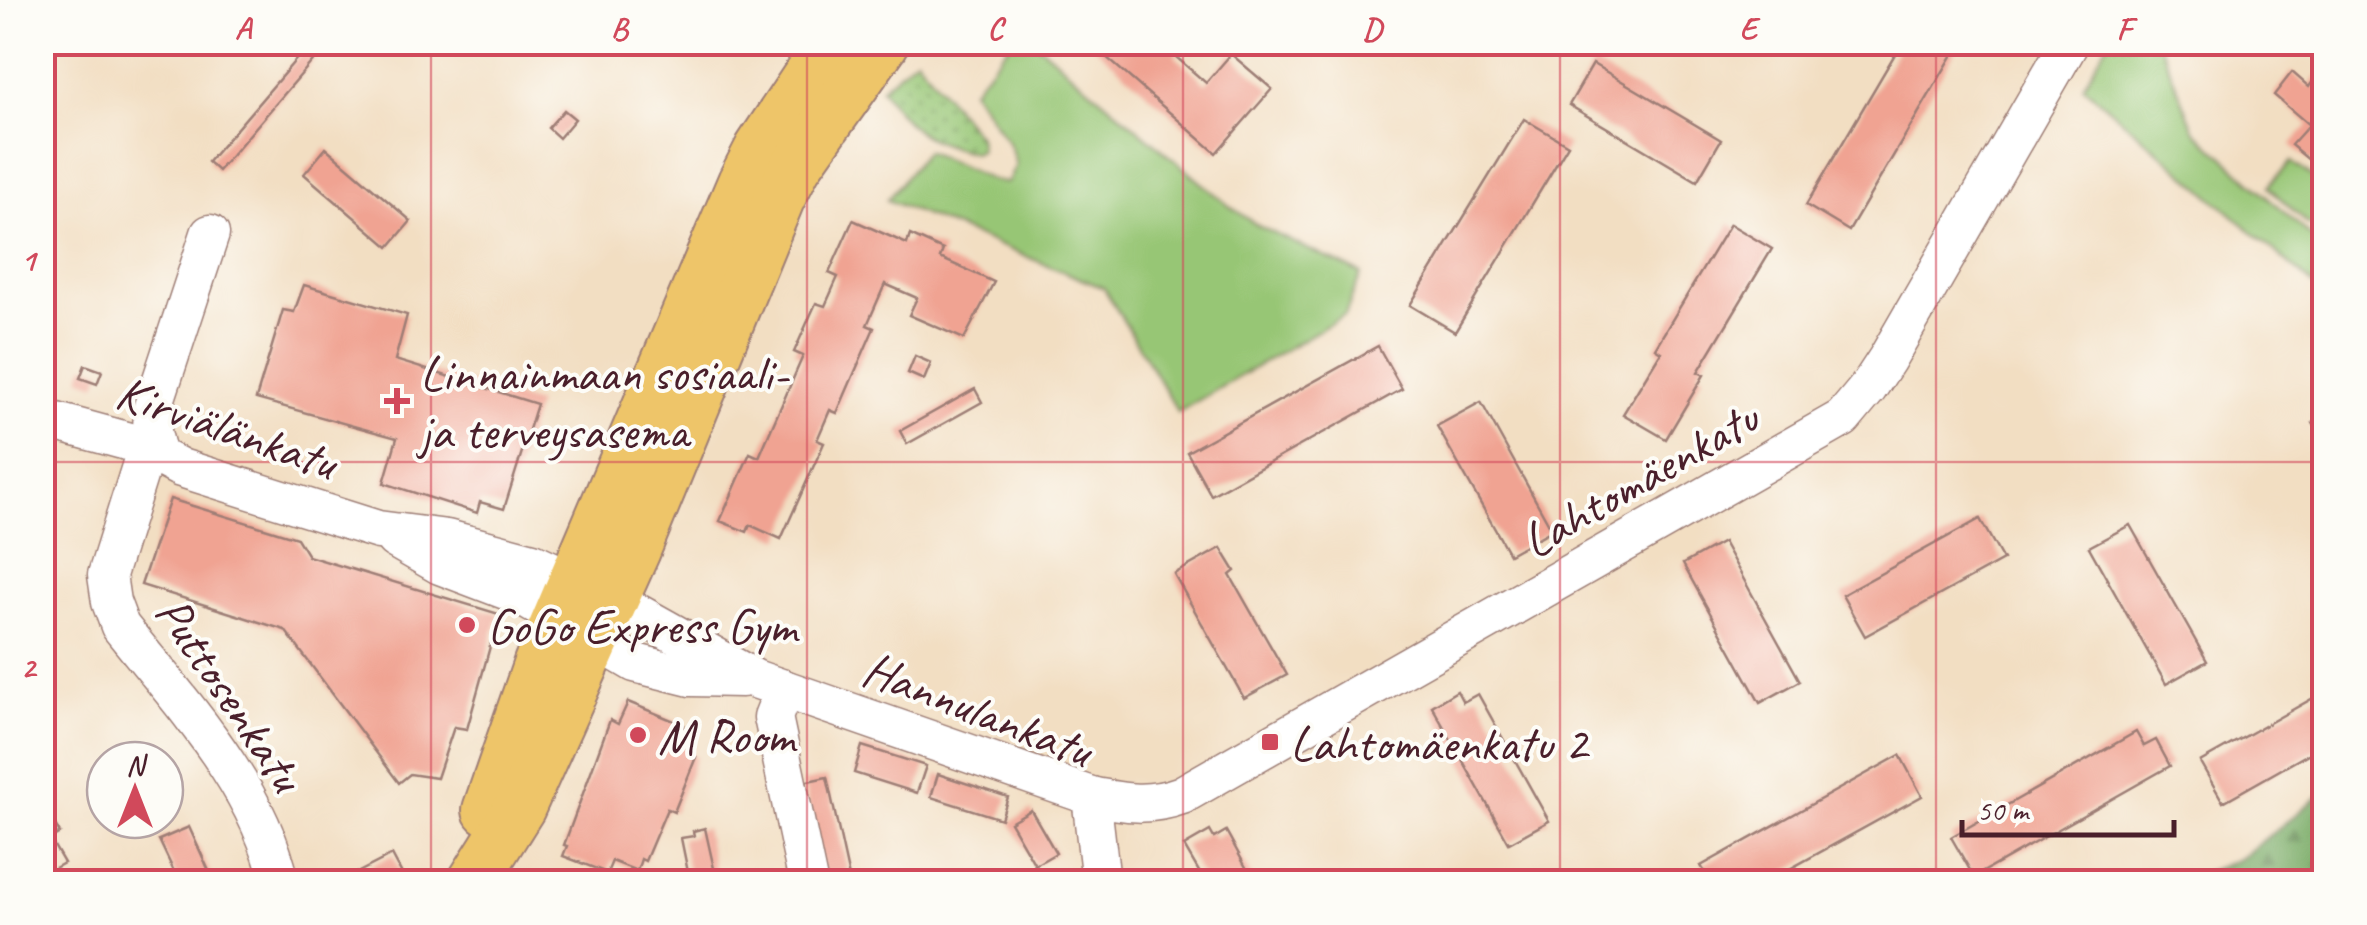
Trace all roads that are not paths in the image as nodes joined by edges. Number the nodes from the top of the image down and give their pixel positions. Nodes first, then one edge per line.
1 (832, 42) edge
2 (884, 42) edge
3 (2070, 42) edge
4 (210, 234) dead end
5 (42, 418) edge
6 (156, 449) junction
7 (584, 609) junction
8 (769, 684) junction
9 (1092, 796) junction
10 (280, 882) edge
11 (472, 882) edge
12 (808, 882) edge
13 (1101, 882) edge

1 - 7 main road
2 - 7 main road
3 - 9 street, Lahtomäenkatu
4 - 6 street
5 - 6 street, Kirviälänkatu
6 - 7 street, Kirviälänkatu
6 - 10 street, Puttosenkatu
7 - 8 street, Hannulankatu
7 - 11 main road
8 - 9 street, Hannulankatu
8 - 12 street
9 - 13 street, Hannulankatu

